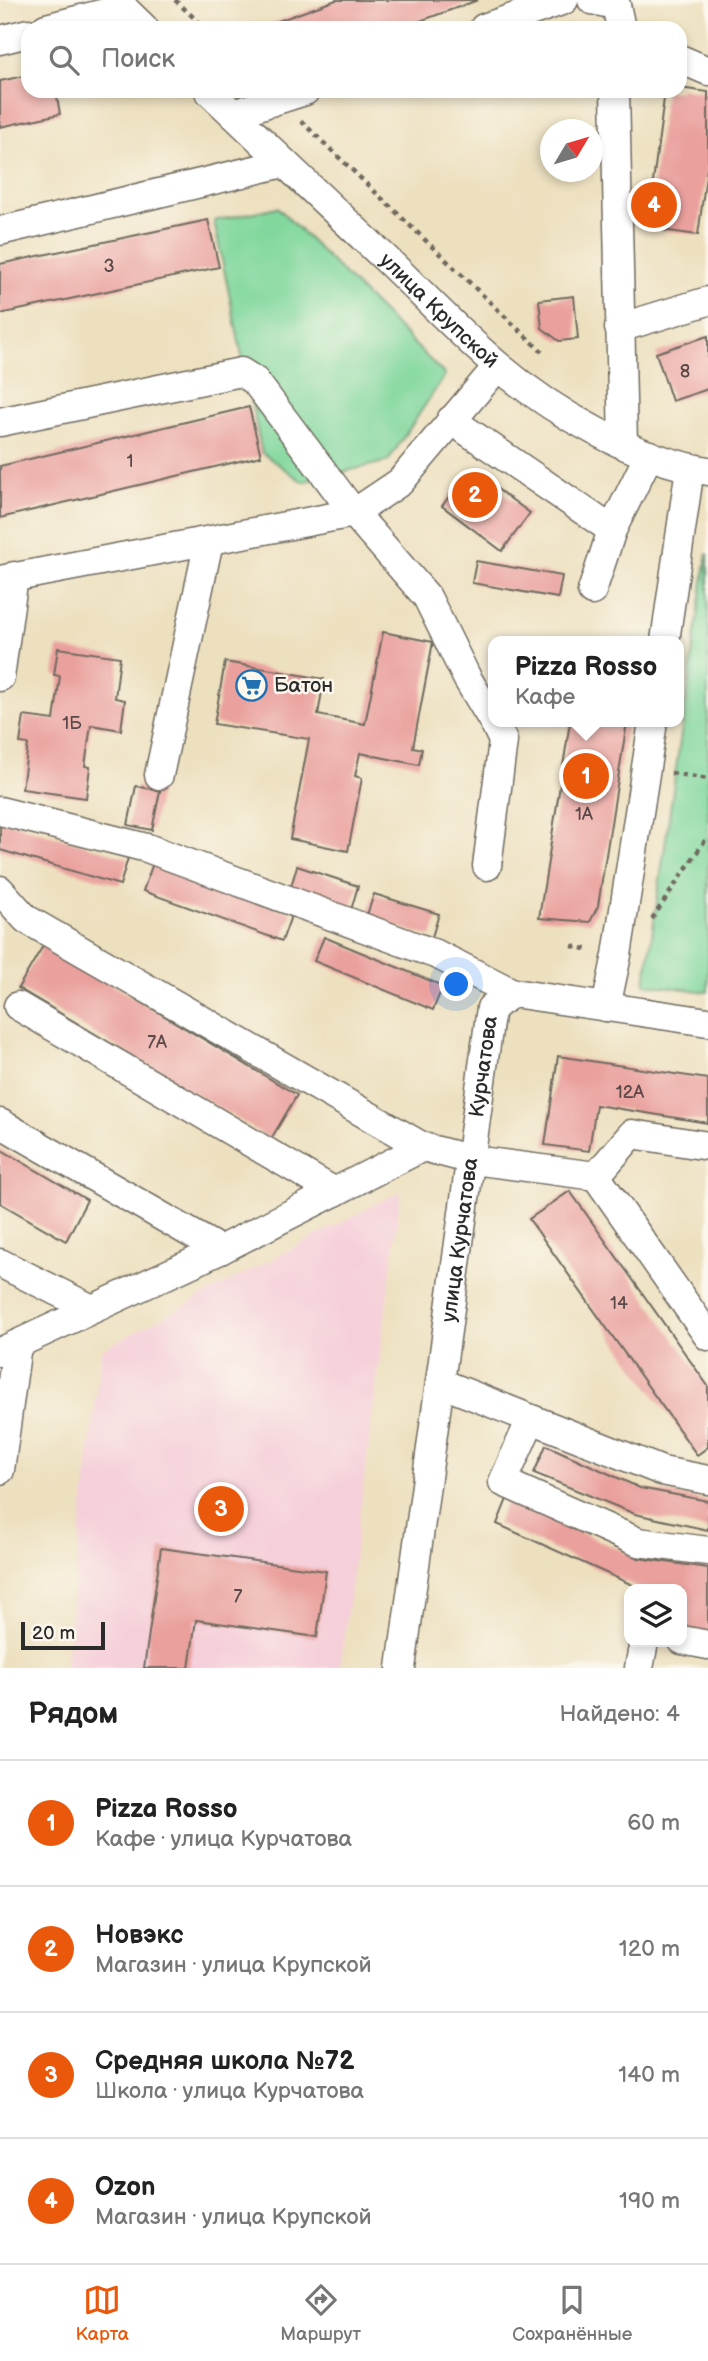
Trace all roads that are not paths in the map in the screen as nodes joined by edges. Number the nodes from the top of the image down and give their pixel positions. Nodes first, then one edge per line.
1 (564, 0) edge
2 (120, 4) edge
3 (68, 21) edge
4 (137, 21) edge
5 (504, 21) edge
6 (21, 35) edge
7 (0, 40) edge
8 (687, 62) edge
9 (708, 71) edge
10 (216, 98) edge
11 (283, 98) edge
12 (615, 98) edge
13 (233, 114) junction
14 (284, 163) junction
15 (0, 231) edge
16 (708, 301) edge
17 (619, 328) junction
18 (498, 366) junction
19 (451, 420) junction
20 (0, 422) edge
21 (636, 450) junction
22 (699, 469) edge
23 (354, 513) junction
24 (612, 530) junction
25 (209, 541) junction
26 (7, 578) edge
27 (592, 591) dead end
28 (665, 636) edge
29 (0, 677) edge
30 (488, 711) edge
31 (497, 727) edge
32 (652, 727) edge
33 (159, 775) dead end
34 (0, 811) edge
35 (487, 866) dead end
36 (0, 890) edge
37 (513, 993) junction
38 (18, 1006) dead end
39 (606, 1007) junction
40 (708, 1022) edge
41 (0, 1123) edge
42 (708, 1146) edge
43 (422, 1147) junction
44 (472, 1160) junction
45 (596, 1175) junction
46 (335, 1192) junction
47 (220, 1250) junction
48 (0, 1263) edge
49 (92, 1309) junction
50 (708, 1336) edge
51 (8, 1349) edge
52 (441, 1384) junction
53 (531, 1419) junction
54 (0, 1470) edge
55 (708, 1480) edge
56 (708, 1551) edge
57 (687, 1641) edge
58 (708, 1645) edge
59 (642, 1647) edge
60 (401, 1668) edge
61 (639, 1668) edge

1 - 5 street
2 - 3 street
2 - 4 street
6 - 7 street
8 - 9 street
10 - 13 street, улица Крупской
11 - 13 street
12 - 17 street
13 - 14 street, улица Крупской
14 - 15 street
14 - 18 street, улица Крупской
16 - 17 street
17 - 21 street
18 - 19 street
18 - 21 street, улица Крупской
19 - 23 street
19 - 24 street
20 - 23 street
21 - 22 street, улица Крупской
21 - 24 street
22 - 28 street
23 - 25 street
23 - 30 street
24 - 27 street
25 - 26 street
25 - 33 street
26 - 29 street
31 - 35 street
32 - 39 street
34 - 37 street
36 - 43 street
37 - 39 street, Курчатова
37 - 44 street, Курчатова
38 - 46 street
39 - 40 street, Курчатова
41 - 47 street
42 - 45 street
43 - 44 street, улица Курчатова
43 - 46 street, улица Курчатова
44 - 45 street
44 - 52 street, улица Курчатова
45 - 50 street
46 - 47 street, улица Курчатова
47 - 49 street, улица Курчатова
48 - 49 street
49 - 51 street, улица Курчатова
51 - 54 street
52 - 53 street
52 - 60 street, улица Курчатова
53 - 55 street
53 - 56 street
57 - 58 street
59 - 61 street

